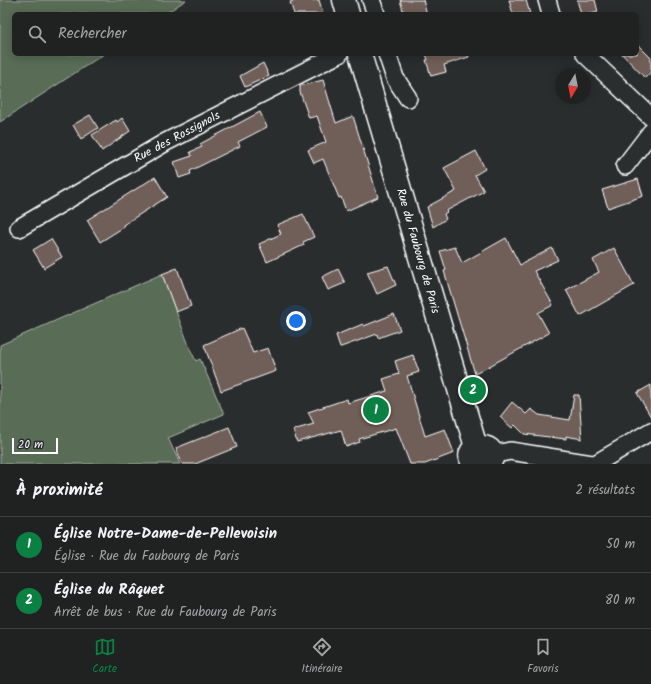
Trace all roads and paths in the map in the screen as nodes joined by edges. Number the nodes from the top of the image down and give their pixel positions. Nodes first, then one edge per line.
1 (344, 0) edge
2 (371, 0) edge
3 (547, 0) edge
4 (347, 12) edge
5 (375, 12) edge
6 (550, 12) edge
7 (335, 56) edge
8 (361, 56) edge
9 (388, 56) edge
10 (587, 56) edge
11 (408, 98) dead end
12 (651, 117) edge
13 (651, 132) edge
14 (625, 166) dead end
15 (20, 228) dead end
16 (651, 431) edge
17 (483, 457) edge
18 (594, 464) edge

1 - 4 main road
2 - 5 street
3 - 6 street
7 - 15 street, Rue des Rossignols
8 - 17 main road, Rue du Faubourg de Paris
9 - 11 street
10 - 12 street
13 - 14 street
16 - 18 street
17 - 18 street

